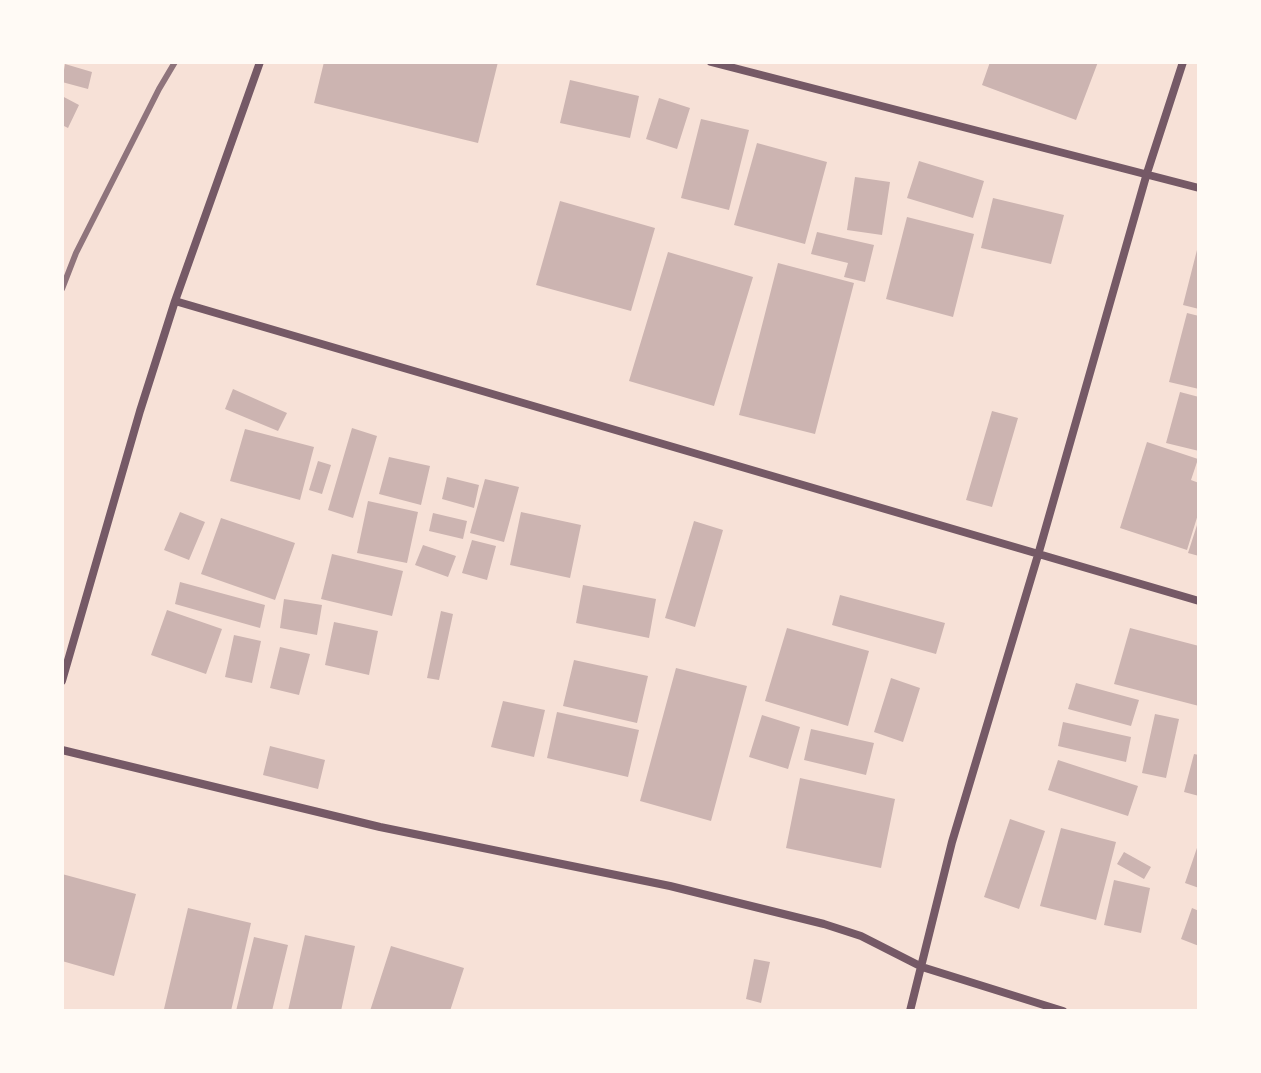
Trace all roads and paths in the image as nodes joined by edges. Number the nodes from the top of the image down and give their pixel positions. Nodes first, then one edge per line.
1 (260, 62) edge
2 (711, 62) edge
3 (1183, 62) edge
4 (1147, 173) junction
5 (1199, 188) edge
6 (175, 301) junction
7 (1038, 555) junction
8 (1199, 601) edge
9 (62, 681) edge
10 (62, 750) edge
11 (922, 967) junction
12 (910, 1011) edge
13 (1063, 1011) edge

1 - 6 street
2 - 4 street
3 - 4 street
4 - 5 street
4 - 7 street
6 - 7 street
6 - 9 street
7 - 8 street
7 - 11 street
10 - 11 street
11 - 12 street
11 - 13 street

